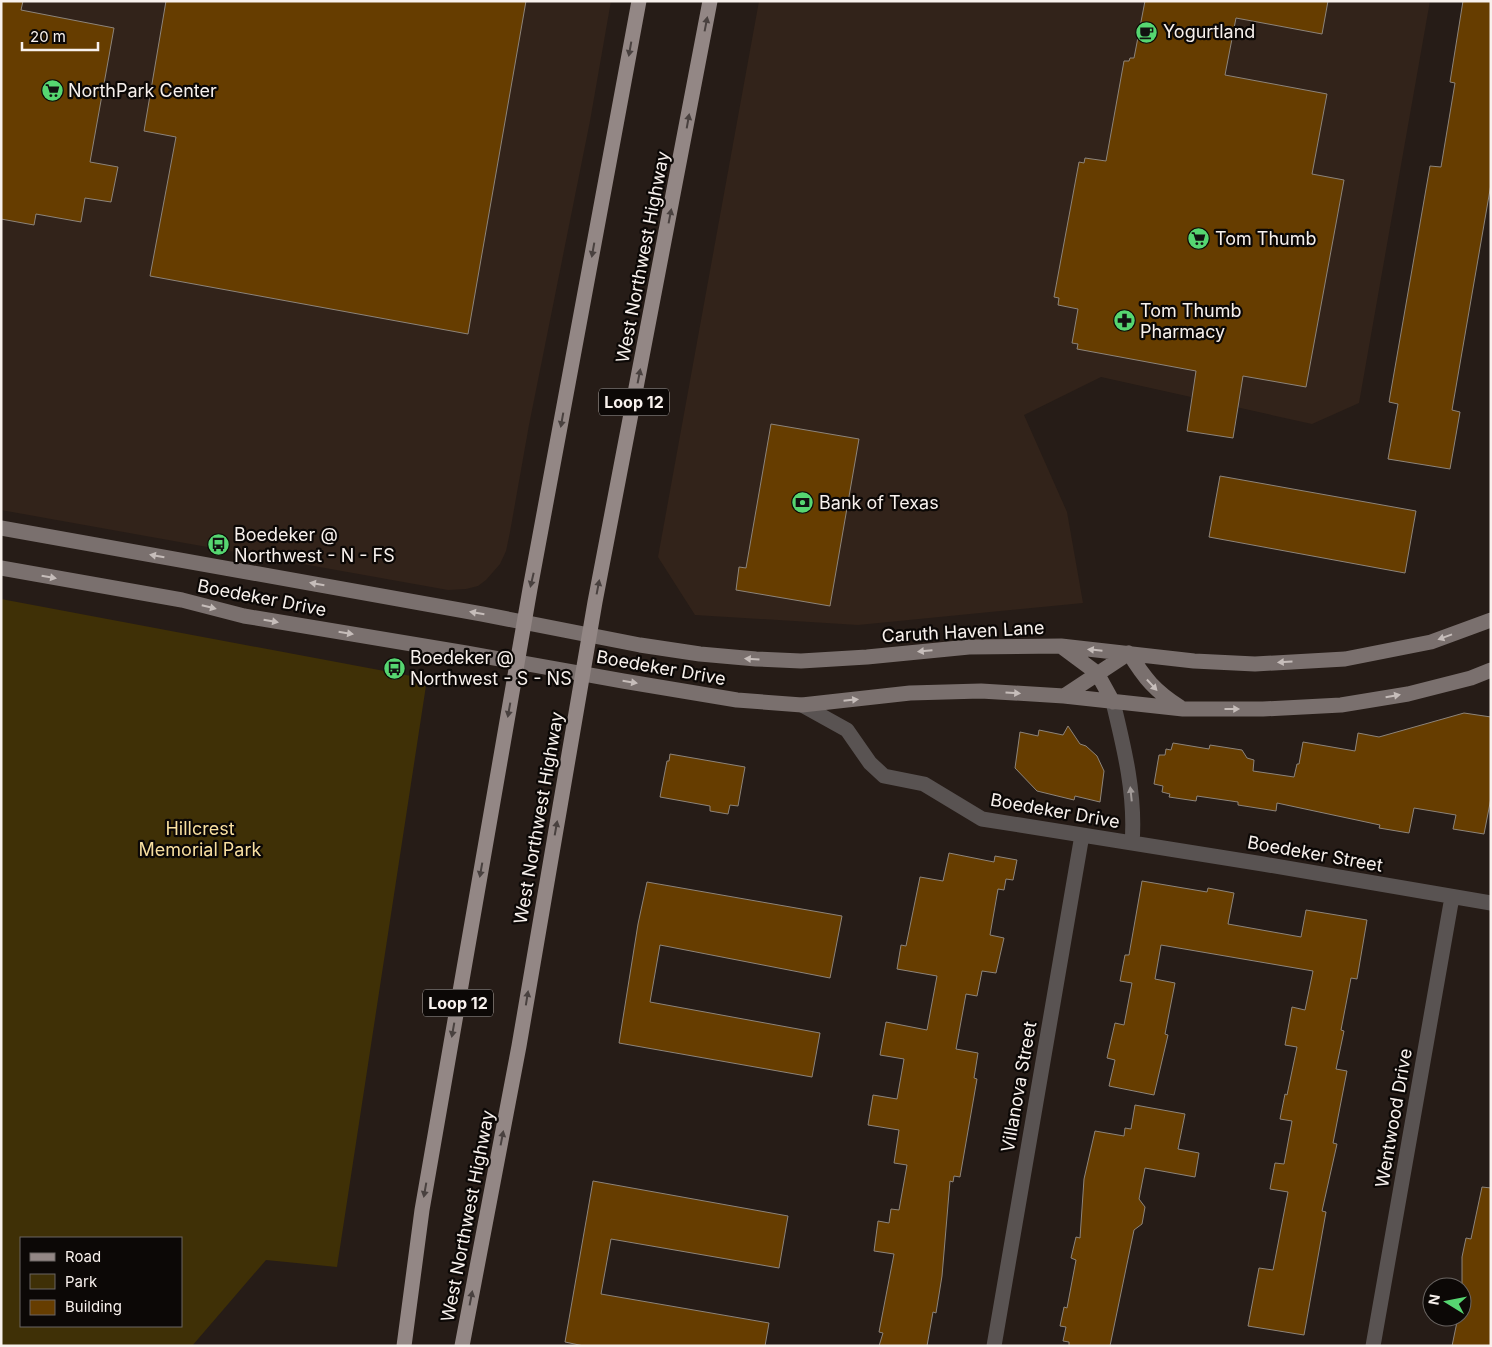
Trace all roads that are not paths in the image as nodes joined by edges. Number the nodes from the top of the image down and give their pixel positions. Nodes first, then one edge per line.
1 (639, 1) edge
2 (710, 1) edge
3 (1, 528) edge
4 (1, 568) edge
5 (1491, 620) edge
6 (525, 622) junction
7 (590, 635) junction
8 (1061, 646) junction
9 (1129, 653) junction
10 (518, 662) junction
11 (1491, 670) edge
12 (1097, 673) junction
13 (582, 674) junction
14 (1064, 696) junction
15 (1113, 702) junction
16 (802, 706) junction
17 (1183, 709) junction
18 (1082, 835) junction
19 (1132, 843) junction
20 (1452, 897) junction
21 (1491, 903) edge
22 (404, 1346) edge
23 (462, 1346) edge
24 (994, 1346) edge
25 (1373, 1346) edge

1 -> 6 main road, Loop 12
7 -> 2 main road, West Northwest Highway / Loop 12
6 -> 3 main road, Boedeker Drive
4 -> 10 main road, Boedeker Drive
5 -> 9 main road, Caruth Haven Lane
6 - 7 main road, Caruth Haven Lane
6 - 10 main road, Loop 12
8 -> 7 main road, Caruth Haven Lane
7 - 13 main road, West Northwest Highway / Loop 12
9 -> 8 main road, Caruth Haven Lane
8 - 12 main road
9 - 12 main road
9 -> 17 main road
10 - 13 main road, Boedeker Drive
10 -> 22 main road, Loop 12
17 -> 11 main road
12 - 14 main road
12 - 15 main road
13 -> 16 main road, Boedeker Drive
23 -> 13 main road, West Northwest Highway / Loop 12
14 - 15 main road
16 -> 14 main road
15 - 17 main road
19 -> 15 street
16 - 18 street, Boedeker Drive
18 - 19 street, Boedeker Drive
18 - 24 street, Villanova Street
19 - 20 street, Boedeker Street
20 - 21 street, Boedeker Street
20 - 25 street, Wentwood Drive

